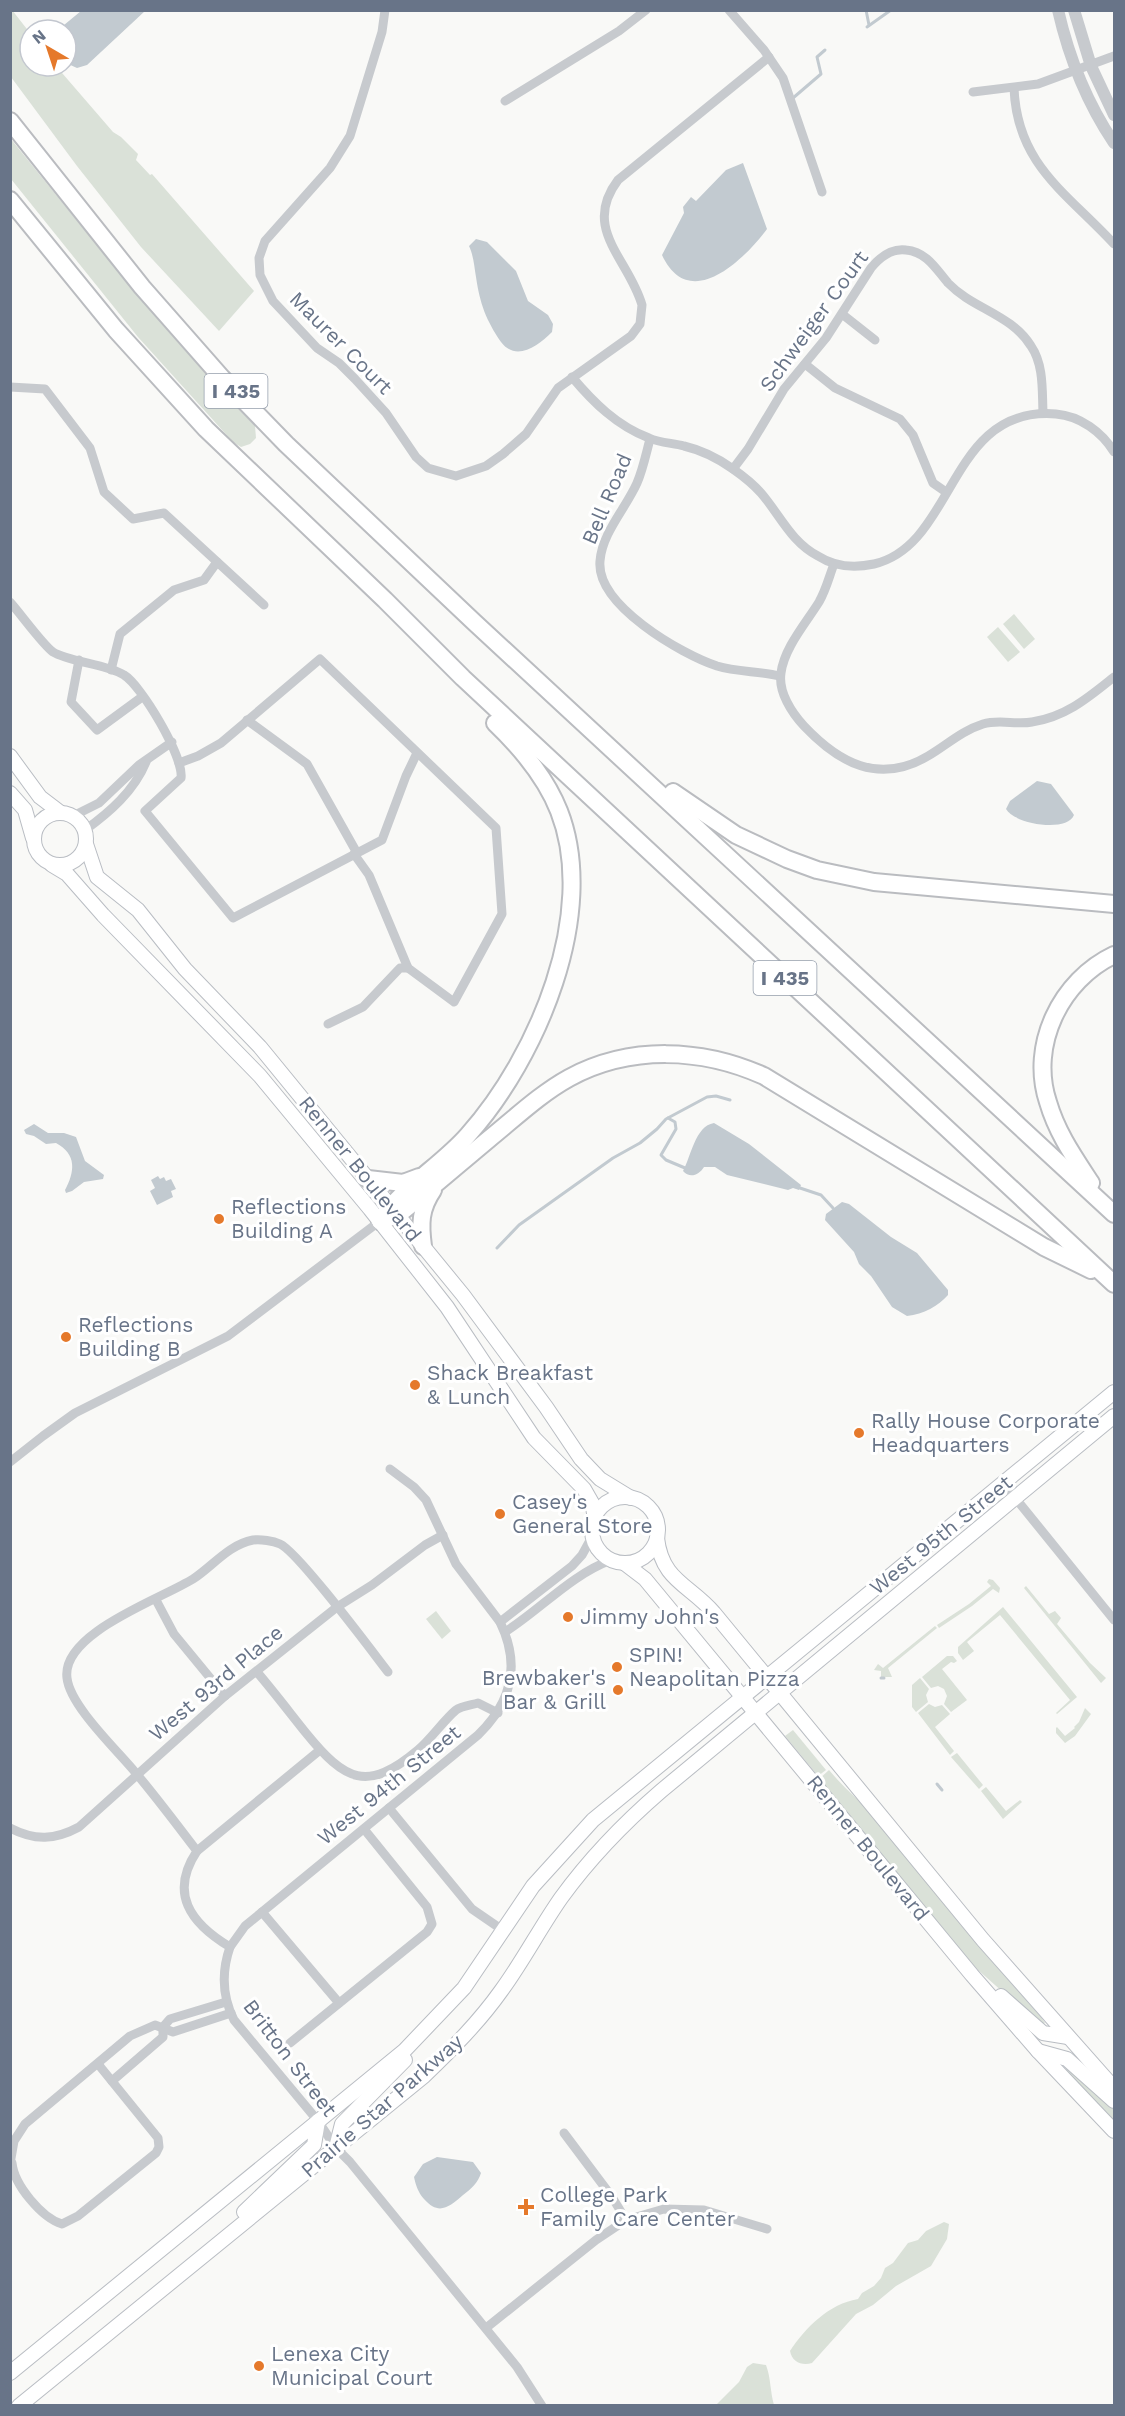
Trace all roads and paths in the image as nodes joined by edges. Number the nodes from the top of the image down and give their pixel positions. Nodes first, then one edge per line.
1 (385, 10) edge
2 (646, 10) edge
3 (729, 10) edge
4 (1058, 10) edge
5 (1074, 10) edge
6 (1114, 56) edge
7 (769, 57) junction
8 (1091, 66) junction
9 (1076, 72) junction
10 (1014, 88) junction
11 (973, 92) dead end
12 (505, 101) dead end
13 (1114, 115) edge
14 (10, 121) edge
15 (1114, 143) edge
16 (822, 192) dead end
17 (10, 200) edge
18 (1114, 244) edge
19 (842, 314) junction
20 (875, 340) dead end
21 (805, 364) junction
22 (572, 376) junction
23 (10, 387) edge
24 (1043, 412) junction
25 (650, 439) junction
26 (1114, 452) edge
27 (733, 469) junction
28 (946, 492) junction
29 (217, 562) junction
30 (834, 564) junction
31 (10, 602) edge
32 (264, 605) dead end
33 (79, 660) junction
34 (111, 670) junction
35 (780, 676) junction
36 (1114, 677) edge
37 (463, 678) junction
38 (142, 697) junction
39 (247, 720) junction
40 (172, 742) junction
41 (417, 753) junction
42 (10, 756) edge
43 (147, 760) junction
44 (627, 762) junction
45 (179, 763) junction
46 (10, 793) edge
47 (67, 814) junction
48 (85, 837) junction
49 (33, 839) junction
50 (356, 854) junction
51 (52, 865) junction
52 (1114, 904) edge
53 (1114, 955) edge
54 (408, 968) junction
55 (328, 1024) dead end
56 (433, 1178) junction
57 (368, 1179) junction
58 (394, 1210) junction
59 (1111, 1211) edge
60 (380, 1221) junction
61 (423, 1246) junction
62 (1111, 1281) edge
63 (1114, 1392) edge
64 (1114, 1416) edge
65 (10, 1462) edge
66 (390, 1469) dead end
67 (1004, 1484) junction
68 (631, 1498) junction
69 (1016, 1499) junction
70 (595, 1518) junction
71 (443, 1535) junction
72 (593, 1535) junction
73 (657, 1538) junction
74 (617, 1562) junction
75 (156, 1600) junction
76 (337, 1607) junction
77 (1114, 1620) edge
78 (500, 1622) junction
79 (505, 1632) junction
80 (257, 1672) junction
81 (388, 1672) dead end
82 (767, 1677) junction
83 (781, 1694) junction
84 (225, 1696) junction
85 (744, 1697) junction
86 (498, 1713) junction
87 (757, 1714) junction
88 (320, 1750) junction
89 (136, 1774) junction
90 (389, 1808) junction
91 (10, 1828) edge
92 (364, 1829) junction
93 (198, 1851) junction
94 (262, 1912) junction
95 (504, 1931) junction
96 (230, 1947) junction
97 (961, 1961) junction
98 (226, 2002) junction
99 (339, 2003) junction
100 (231, 2013) junction
101 (441, 2014) junction
102 (163, 2027) junction
103 (1068, 2037) junction
104 (290, 2043) dead end
105 (1038, 2051) junction
106 (98, 2064) junction
107 (112, 2081) junction
108 (1114, 2088) edge
109 (1114, 2101) edge
110 (318, 2121) junction
111 (1114, 2131) edge
112 (564, 2133) dead end
113 (336, 2148) junction
114 (11, 2163) edge
115 (626, 2220) junction
116 (768, 2229) dead end
117 (180, 2274) junction
118 (486, 2328) junction
119 (10, 2373) edge
120 (19, 2406) edge
121 (542, 2406) edge

1 - 22 street, Maurer Court
2 - 12 street
3 - 7 street
4 - 9 street
5 - 8 street
6 - 8 street
7 - 16 street
7 - 22 street, Maurer Court
8 - 9 street
8 - 13 street
9 - 10 street
9 - 15 street
10 - 11 street
10 - 18 street
14 - 44 highway, I 435
17 - 37 highway, I 435
19 - 20 street
19 - 21 street, Schweiger Court
19 - 24 street, Schweiger Court
21 - 27 street, Schweiger Court
21 - 28 street
22 - 25 street
23 - 29 street
24 - 26 street
24 - 28 street
25 - 27 street
25 - 35 street, Bell Road
27 - 30 street
28 - 30 street
29 - 32 street
29 - 34 street
30 - 35 street
31 - 33 street
33 - 34 street
33 - 38 street
34 - 38 street
35 - 36 street
37 - 56 highway
37 - 62 highway, I 435
38 - 40 street
39 - 41 street
39 - 45 street
39 - 50 street
40 - 43 street
40 - 45 street
41 - 50 street
41 - 54 street
42 - 47 main road
43 - 47 street
43 - 48 street
44 - 52 highway
44 - 59 highway, I 435
45 - 50 street
46 - 49 main road
47 - 48 main road
47 - 49 main road
48 - 51 main road
48 - 57 main road, Renner Boulevard
49 - 51 main road
50 - 54 street
51 - 60 main road, Renner Boulevard
53 - 59 highway
54 - 55 street
56 - 57 highway
56 - 58 highway
56 - 61 highway
56 - 62 highway
57 - 58 main road, Renner Boulevard
58 - 60 highway
58 - 61 main road, Renner Boulevard
60 - 65 street
60 - 70 main road, Renner Boulevard
61 - 68 main road, Renner Boulevard
63 - 67 main road, West 95th Street
64 - 69 main road, West 95th Street
66 - 71 street, West 94th Street
67 - 69 street
67 - 82 main road, West 95th Street
68 - 70 main road
68 - 73 main road
69 - 77 street
69 - 83 main road, West 95th Street
70 - 72 main road
71 - 76 street, West 93rd Place
71 - 78 street, West 94th Street
72 - 74 main road
72 - 78 street
73 - 74 main road
73 - 82 main road, Renner Boulevard
74 - 79 street
74 - 85 main road, Renner Boulevard
75 - 76 street
75 - 84 street
75 - 89 street
76 - 80 street, West 93rd Place
76 - 81 street
78 - 79 street, West 94th Street
79 - 86 street, West 94th Street
80 - 84 street, West 93rd Place
80 - 88 street
82 - 83 main road, Renner Boulevard
82 - 85 main road, Prairie Star Parkway
83 - 87 main road, Prairie Star Parkway
83 - 103 main road, Renner Boulevard
84 - 89 street, West 93rd Place
85 - 87 main road, Renner Boulevard
85 - 95 main road, Prairie Star Parkway
86 - 88 street
86 - 90 street, West 94th Street
87 - 97 main road, Renner Boulevard
87 - 113 main road, Prairie Star Parkway
88 - 93 street
89 - 91 street, West 93rd Place
89 - 93 street
90 - 92 street, West 94th Street
90 - 95 street
92 - 94 street, West 94th Street
92 - 99 street
93 - 96 street
94 - 96 street, West 94th Street
94 - 99 street
95 - 101 main road, Prairie Star Parkway
96 - 98 street, Britton Street
97 - 103 main road
97 - 105 main road, Renner Boulevard
98 - 100 street, Britton Street
98 - 102 street
99 - 104 street
100 - 102 street
100 - 110 street, Britton Street
101 - 110 main road, Prairie Star Parkway
101 - 113 main road
102 - 106 street
102 - 107 street
103 - 108 main road, Renner Boulevard
105 - 109 main road
105 - 111 main road, Renner Boulevard
106 - 107 street
106 - 114 street
107 - 114 street
110 - 113 street, Britton Street
110 - 117 main road
110 - 119 main road, Prairie Star Parkway
112 - 115 street
113 - 117 main road, Prairie Star Parkway
113 - 118 street, Britton Street
115 - 116 street
115 - 118 street
117 - 120 main road, Prairie Star Parkway
118 - 121 street, Britton Street

